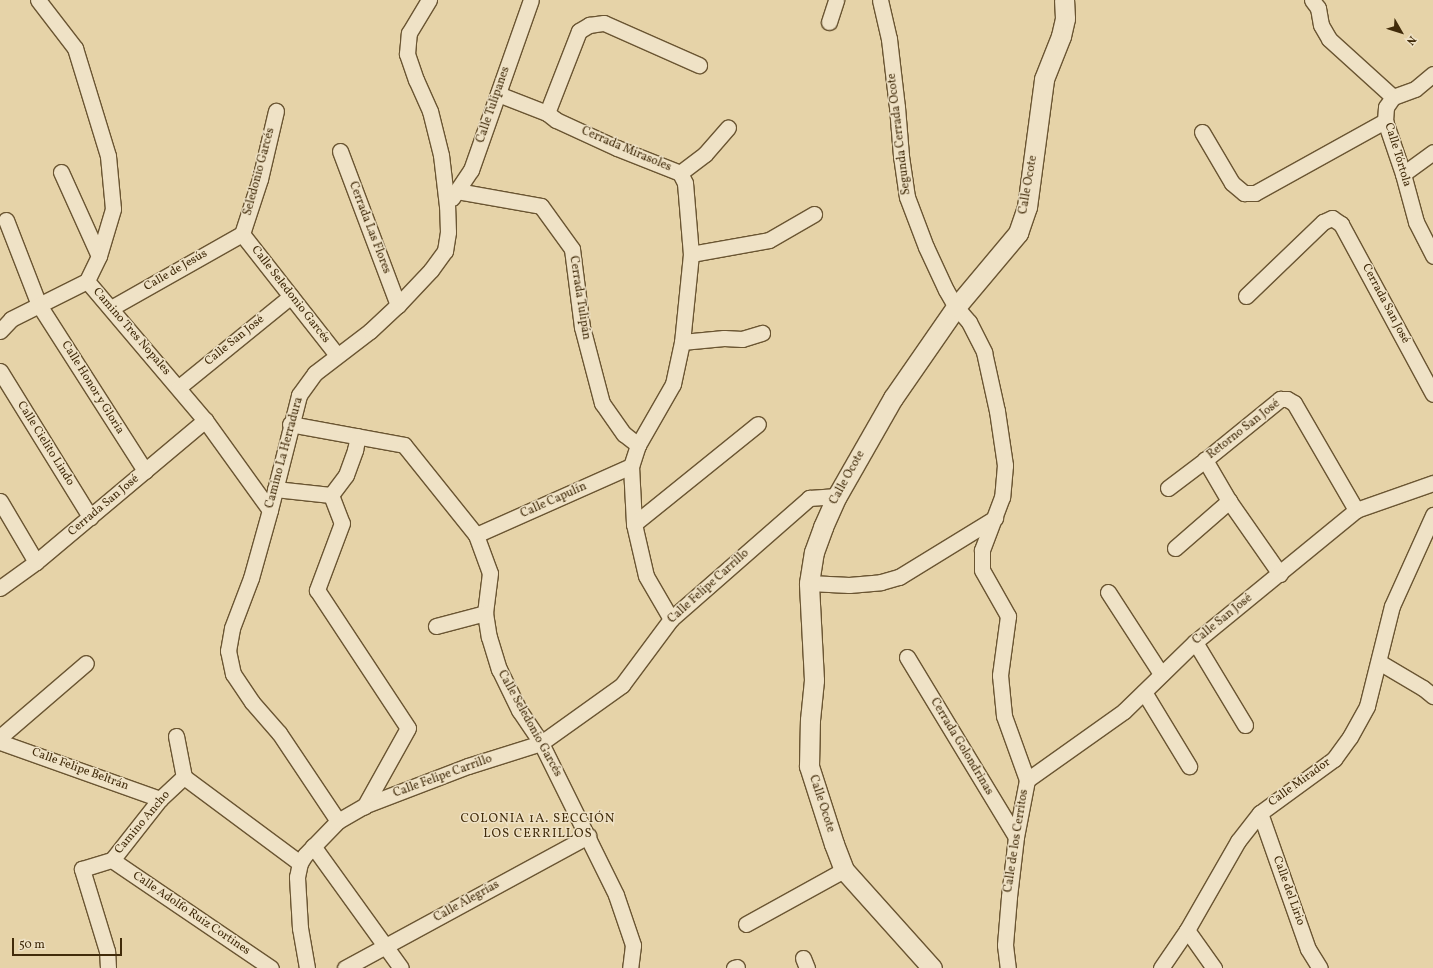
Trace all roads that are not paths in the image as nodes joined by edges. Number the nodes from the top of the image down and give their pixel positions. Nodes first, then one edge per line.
1 (38, 0) edge
2 (429, 0) edge
3 (531, 0) edge
4 (836, 0) edge
5 (880, 0) edge
6 (1064, 0) edge
7 (1320, 3) edge
8 (829, 22) dead end
9 (699, 65) dead end
10 (1433, 74) edge
11 (498, 94) junction
12 (1392, 97) junction
13 (276, 110) dead end
14 (547, 112) junction
15 (1385, 120) junction
16 (728, 128) dead end
17 (1202, 132) dead end
18 (340, 151) dead end
19 (1433, 152) edge
20 (61, 172) dead end
21 (680, 173) junction
22 (1403, 174) junction
23 (457, 191) junction
24 (448, 206) junction
25 (814, 214) dead end
26 (6, 220) dead end
27 (242, 234) junction
28 (1432, 252) edge
29 (691, 254) junction
30 (99, 256) junction
31 (87, 281) junction
32 (291, 296) junction
33 (1246, 296) dead end
34 (39, 305) junction
35 (398, 305) junction
36 (956, 307) junction
37 (111, 308) junction
38 (0, 331) edge
39 (762, 333) dead end
40 (682, 342) junction
41 (337, 356) junction
42 (0, 371) edge
43 (179, 387) junction
44 (1433, 393) edge
45 (205, 420) junction
46 (290, 424) junction
47 (758, 424) dead end
48 (358, 436) junction
49 (638, 445) junction
50 (1205, 460) junction
51 (631, 466) junction
52 (145, 471) junction
53 (1433, 483) edge
54 (1168, 488) dead end
55 (275, 489) junction
56 (331, 495) junction
57 (837, 496) junction
58 (0, 501) edge
59 (1229, 501) junction
60 (270, 510) junction
61 (1356, 510) junction
62 (1433, 515) edge
63 (90, 517) junction
64 (995, 518) junction
65 (634, 524) junction
66 (476, 535) junction
67 (1175, 548) dead end
68 (36, 562) junction
69 (1280, 574) junction
70 (809, 583) junction
71 (0, 588) edge
72 (1108, 592) dead end
73 (485, 613) junction
74 (671, 619) junction
75 (436, 626) dead end
76 (1195, 642) junction
77 (907, 656) dead end
78 (1379, 662) junction
79 (86, 663) dead end
80 (1161, 674) junction
81 (1144, 692) junction
82 (1433, 696) edge
83 (1245, 726) dead end
84 (176, 736) dead end
85 (0, 737) edge
86 (0, 742) edge
87 (541, 743) junction
88 (1189, 766) dead end
89 (184, 777) junction
90 (1027, 780) junction
91 (160, 799) junction
92 (364, 807) junction
93 (1260, 813) junction
94 (338, 821) junction
95 (588, 836) junction
96 (1016, 838) junction
97 (306, 855) junction
98 (112, 860) junction
99 (844, 870) junction
100 (746, 924) dead end
101 (1187, 930) junction
102 (385, 946) junction
103 (108, 968) edge
104 (271, 968) edge
105 (307, 968) edge
106 (345, 968) edge
107 (401, 968) edge
108 (630, 968) edge
109 (932, 968) edge
110 (1008, 968) edge
111 (1161, 968) edge
112 (1214, 968) edge
113 (1320, 968) edge

1 - 30 street, Camino Tres Nopales
2 - 24 street, Camino La Herradura
3 - 11 street, Calle Tulipanes
4 - 8 street
5 - 36 street, Segunda Cerrada Ocote
6 - 36 street, Calle Ocote
7 - 12 street
9 - 14 street
10 - 12 street
11 - 14 street, Cerrada Mirasoles
11 - 23 street, Calle Tulipanes
12 - 15 street, Calle Tórtola
13 - 27 street, Seledonio Garcés
14 - 21 street, Cerrada Mirasoles
15 - 17 street
15 - 22 street, Calle Tórtola
16 - 21 street
18 - 35 street, Cerrada Las Flores
19 - 22 street
20 - 30 street
21 - 29 street, Cerrada Mirasoles
22 - 28 street, Calle Tórtola
23 - 24 street, Calle Tulipanes
23 - 49 street, Cerrada Tulipán
24 - 35 street, Camino La Herradura
25 - 29 street
26 - 34 street, Calle Honor y Gloria
27 - 32 street, Calle Seledonio Garcés
27 - 37 street, Calle de Jesús
29 - 40 street, Cerrada Mirasoles
30 - 31 street, Camino Tres Nopales
31 - 34 street
31 - 37 street, Camino Tres Nopales
32 - 41 street, Calle Seledonio Garcés
32 - 43 street, Calle San José
33 - 44 street, Cerrada San José
34 - 38 street
34 - 52 street, Calle Honor y Gloria
35 - 41 street, Camino La Herradura
36 - 57 street, Calle Ocote
36 - 64 street, Calle de los Cerritos
37 - 43 street, Camino Tres Nopales
39 - 40 street
40 - 49 street, Cerrada Mirasoles
41 - 46 street, Camino La Herradura
42 - 63 street, Calle Cielito Lindo
43 - 45 street, Camino Tres Nopales
45 - 52 street, Cerrada San José
45 - 60 street, Camino Tres Nopales
46 - 48 street, Calle Seledonio Garcés
46 - 55 street, Camino La Herradura
47 - 65 street
48 - 56 street
48 - 66 street, Calle Seledonio Garcés
49 - 51 street, Cerrada Mirasoles
50 - 54 street
50 - 59 street, Retorno San José
50 - 61 street, Retorno San José
51 - 65 street
51 - 66 street, Calle Capulín
52 - 63 street, Cerrada San José
53 - 61 street, Calle San José
55 - 56 street
55 - 60 street, Camino La Herradura
56 - 92 street
57 - 70 street, Calle Ocote
57 - 74 street, Calle Felipe Carrillo
58 - 68 street
59 - 67 street
59 - 69 street, Retorno San José
60 - 94 street, Camino La Herradura
61 - 69 street, Calle San José
62 - 78 street, Calle Mirador
63 - 68 street, Cerrada San José
64 - 70 street
64 - 90 street, Calle de los Cerritos
65 - 74 street
66 - 73 street, Calle Seledonio Garcés
68 - 71 street, Cerrada San José
69 - 76 street, Calle San José
70 - 99 street, Calle Ocote
72 - 80 street
73 - 75 street
73 - 87 street, Calle Seledonio Garcés
74 - 87 street, Calle Felipe Carrillo
76 - 80 street, Calle San José
76 - 83 street
77 - 96 street, Cerrada Golondrinas
78 - 82 street
78 - 93 street, Calle Mirador
79 - 85 street
80 - 81 street, Calle San José
81 - 88 street
81 - 90 street, Calle San José
84 - 89 street
86 - 91 street, Calle Felipe Beltrán
87 - 92 street, Calle Felipe Carrillo
87 - 95 street, Calle Seledonio Garcés
89 - 91 street, Camino Ancho
89 - 97 street
90 - 96 street, Calle de los Cerritos
91 - 98 street, Camino Ancho
92 - 94 street, Calle Felipe Carrillo
93 - 101 street, Calle Mirador
93 - 113 street, Calle del Lirio
94 - 97 street
95 - 102 street, Calle Alegrías
95 - 108 street, Calle Seledonio Garcés
96 - 110 street, Calle de los Cerritos
97 - 102 street
97 - 105 street
98 - 103 street, Camino Ancho
98 - 104 street, Calle Adolfo Ruiz Cortines
99 - 100 street
99 - 109 street, Calle Ocote
101 - 111 street, Calle Mirador
101 - 112 street
102 - 106 street, Calle Alegrías
102 - 107 street

